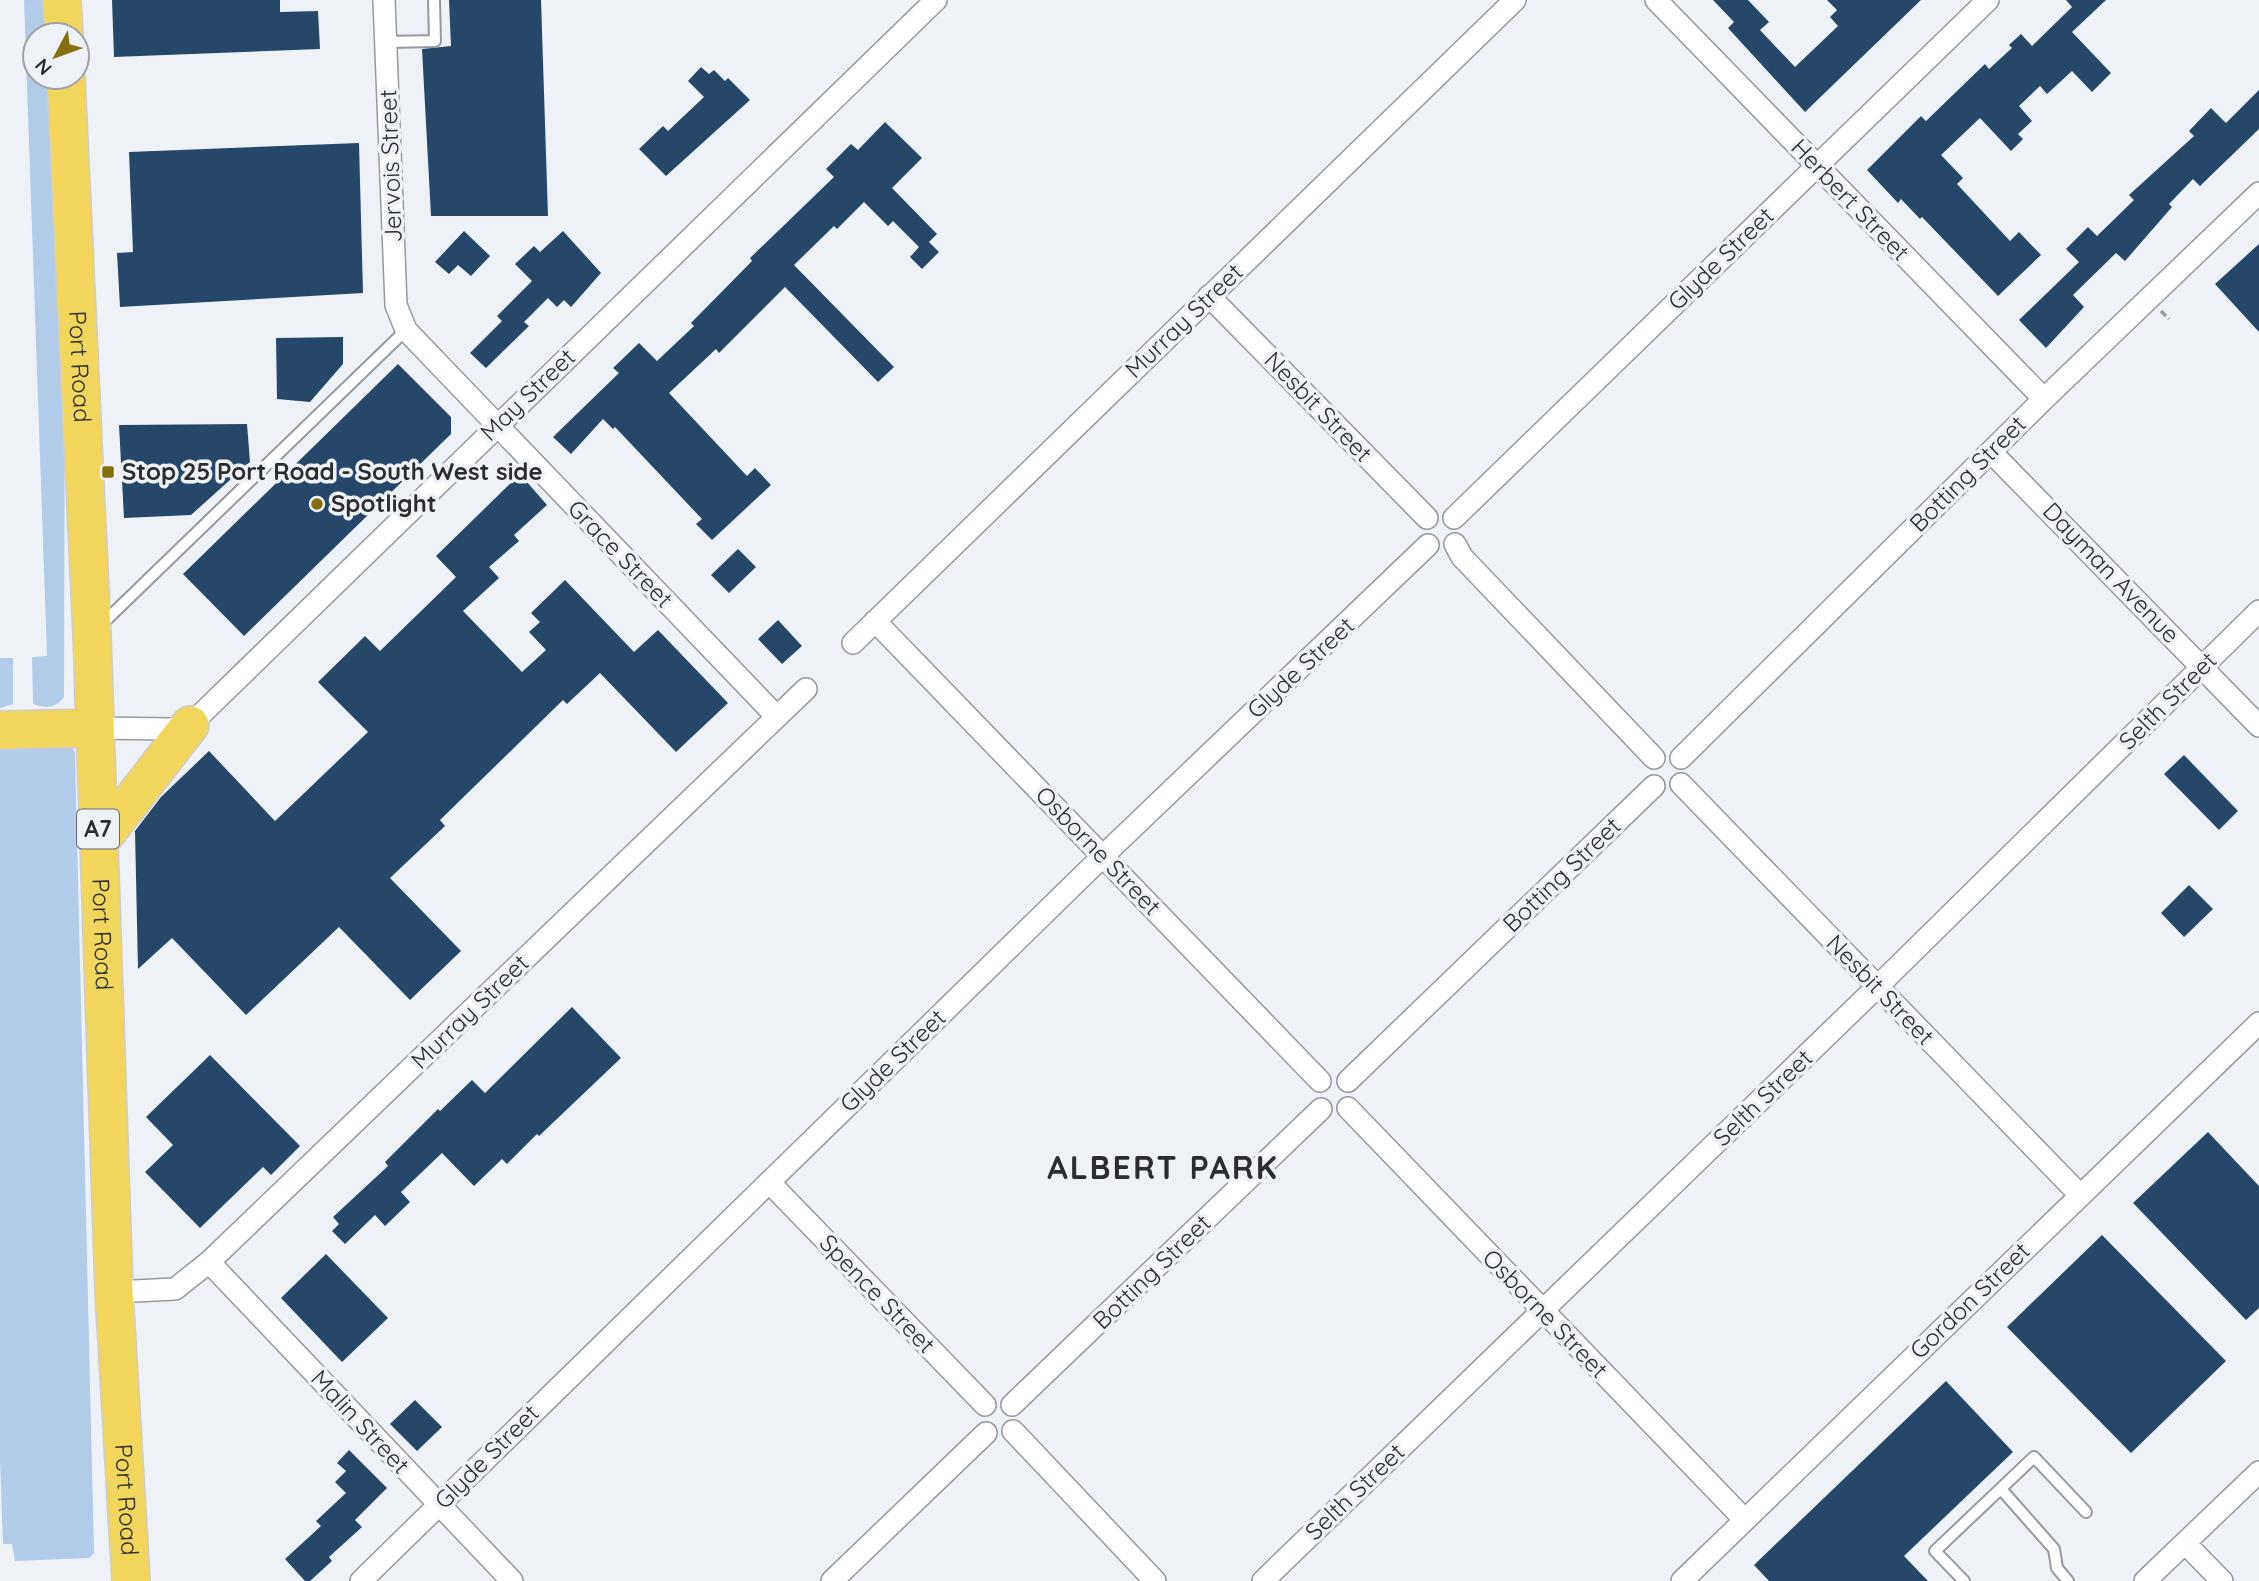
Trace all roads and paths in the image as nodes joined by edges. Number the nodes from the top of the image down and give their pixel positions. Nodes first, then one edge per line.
1 (62, 0) edge
2 (384, 0) edge
3 (433, 0) edge
4 (936, 0) edge
5 (1515, 0) edge
6 (1656, 0) edge
7 (1988, 0) edge
8 (63, 21) edge
9 (386, 42) junction
10 (67, 91) edge
11 (1817, 166) junction
12 (2259, 193) edge
13 (1209, 296) junction
14 (405, 330) junction
15 (2044, 399) junction
16 (496, 425) junction
17 (1991, 452) junction
18 (1427, 518) junction
19 (1454, 518) junction
20 (1455, 544) junction
21 (1428, 545) junction
22 (2259, 611) edge
23 (875, 621) junction
24 (92, 635) junction
25 (853, 643) dead end
26 (2202, 666) junction
27 (806, 690) dead end
28 (777, 717) junction
29 (190, 725) junction
30 (2259, 726) edge
31 (95, 727) junction
32 (0, 730) edge
33 (1654, 758) junction
34 (1681, 758) junction
35 (1681, 784) junction
36 (1654, 786) junction
37 (98, 844) junction
38 (1103, 856) junction
39 (1877, 987) junction
40 (2259, 1023) edge
41 (1320, 1081) junction
42 (1348, 1081) junction
43 (1348, 1108) junction
44 (1321, 1109) junction
45 (769, 1182) junction
46 (2080, 1195) junction
47 (209, 1262) junction
48 (114, 1292) junction
49 (1541, 1312) junction
50 (985, 1405) junction
51 (1012, 1405) junction
52 (1013, 1431) junction
53 (986, 1433) junction
54 (2259, 1472) edge
55 (2001, 1489) junction
56 (439, 1505) junction
57 (2086, 1512) dead end
58 (1744, 1519) junction
59 (2185, 1543) junction
60 (117, 1581) edge
61 (131, 1581) edge
62 (361, 1581) edge
63 (512, 1581) edge
64 (832, 1581) edge
65 (1155, 1581) edge
66 (1263, 1581) edge
67 (1682, 1581) edge
68 (1964, 1581) edge
69 (2068, 1581) edge
70 (2145, 1581) edge
71 (2222, 1581) edge

1 - 8 highway
2 - 9 street, Jervois Street
3 - 9 lane
4 - 16 street, May Street
5 - 13 street, Murray Street
6 - 11 street, Herbert Street
7 - 11 street, Glyde Street
9 - 14 street, Jervois Street
10 - 24 highway, Port Road / A7
11 - 15 street, Herbert Street
11 - 19 street, Glyde Street
12 - 15 street, Botting Street
13 - 18 street, Nesbit Street
13 - 23 street, Murray Street
14 - 16 street, Grace Street
14 - 24 lane
15 - 17 street, Botting Street
16 - 28 street, Grace Street
16 - 29 street, May Street
17 - 26 street, Dayman Avenue
17 - 34 street, Botting Street
18 - 19 street
18 - 21 street
19 - 20 street
20 - 21 street
20 - 33 street
21 - 38 street, Glyde Street
22 - 26 street, Selth Street
23 - 25 street, Murray Street
23 - 38 street, Osborne Street
24 - 31 highway, Port Road / A7
26 - 30 street, Dayman Avenue
26 - 39 street, Selth Street
27 - 28 street, Murray Street
28 - 47 street, Murray Street
29 - 31 street
29 - 37 highway
31 - 32 highway
31 - 37 highway, Port Road / A7
33 - 34 street
33 - 36 street
34 - 35 street
35 - 36 street
35 - 39 street, Nesbit Street
36 - 42 street, Botting Street
37 - 48 highway, Port Road / A7
38 - 41 street, Osborne Street
38 - 45 street, Glyde Street
39 - 46 street, Nesbit Street
39 - 49 street, Selth Street
40 - 46 street, Gordon Street
41 - 42 street
41 - 44 street
42 - 43 street
43 - 44 street
43 - 49 street, Osborne Street
44 - 51 street, Botting Street
45 - 50 street, Spence Street
45 - 56 street, Glyde Street
46 - 58 street, Gordon Street
47 - 48 street, Murray Street
47 - 56 street, Malin Street
48 - 61 highway, Port Road / A7
49 - 58 street, Osborne Street
49 - 66 street, Selth Street
50 - 51 street
50 - 53 street
51 - 52 street
52 - 53 street
52 - 65 street
53 - 64 street
54 - 59 street
55 - 57 lane
55 - 68 lane
55 - 69 lane
56 - 62 street, Glyde Street
56 - 63 street, Malin Street
58 - 67 street, Gordon Street
59 - 70 street
59 - 71 street
60 - 61 street

